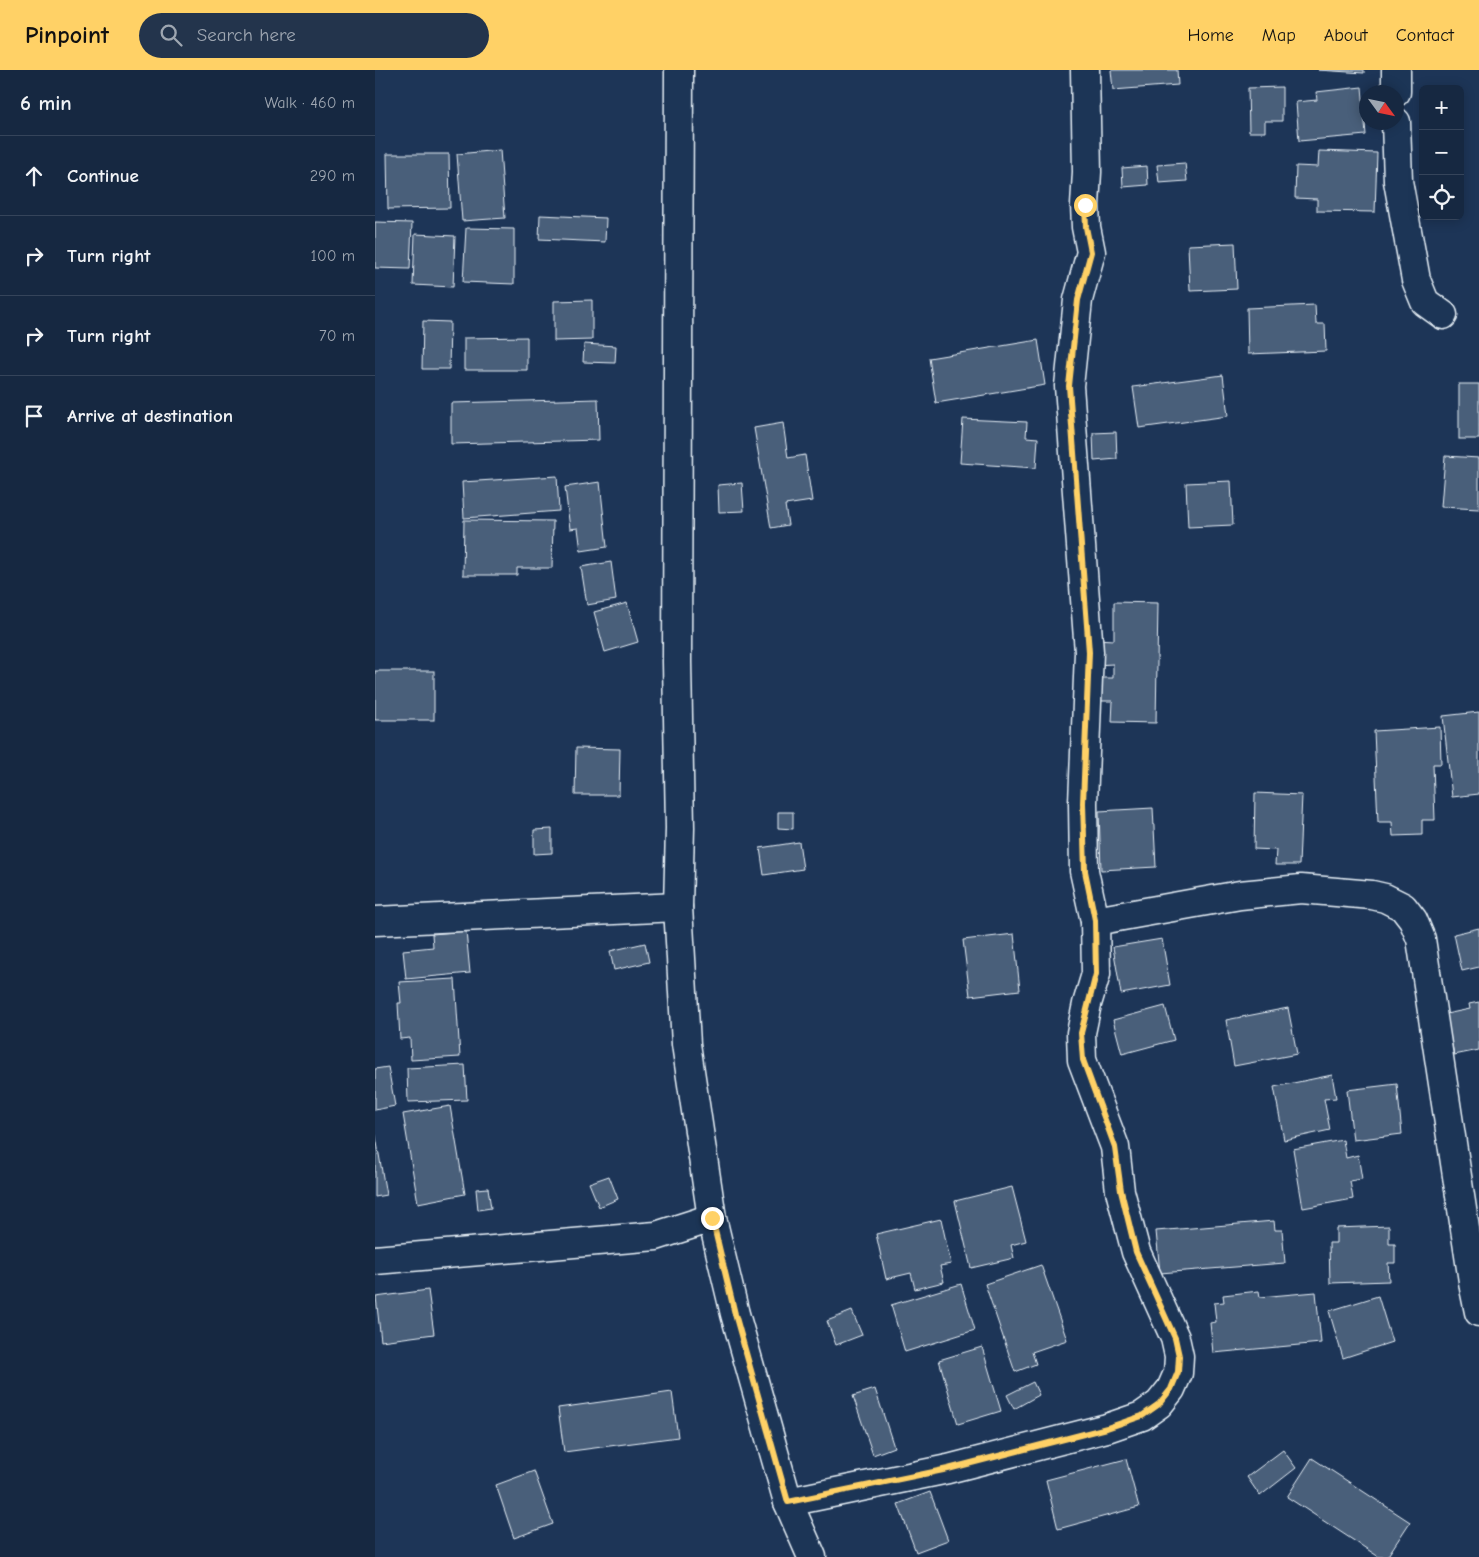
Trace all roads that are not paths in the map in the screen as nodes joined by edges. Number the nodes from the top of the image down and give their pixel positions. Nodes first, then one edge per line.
1 (679, 70) edge
2 (1085, 70) edge
3 (1396, 70) edge
4 (1396, 85) edge
5 (1396, 130) edge
6 (1443, 315) dead end
7 (678, 907) junction
8 (1095, 920) junction
9 (375, 921) edge
10 (712, 1218) junction
11 (375, 1260) edge
12 (1479, 1312) edge
13 (788, 1502) junction
14 (812, 1557) edge

1 - 7 street
2 - 8 street
3 - 4 street
5 - 6 street
7 - 9 street
7 - 10 street
8 - 12 street
8 - 13 street
10 - 11 street
10 - 13 street
13 - 14 street

